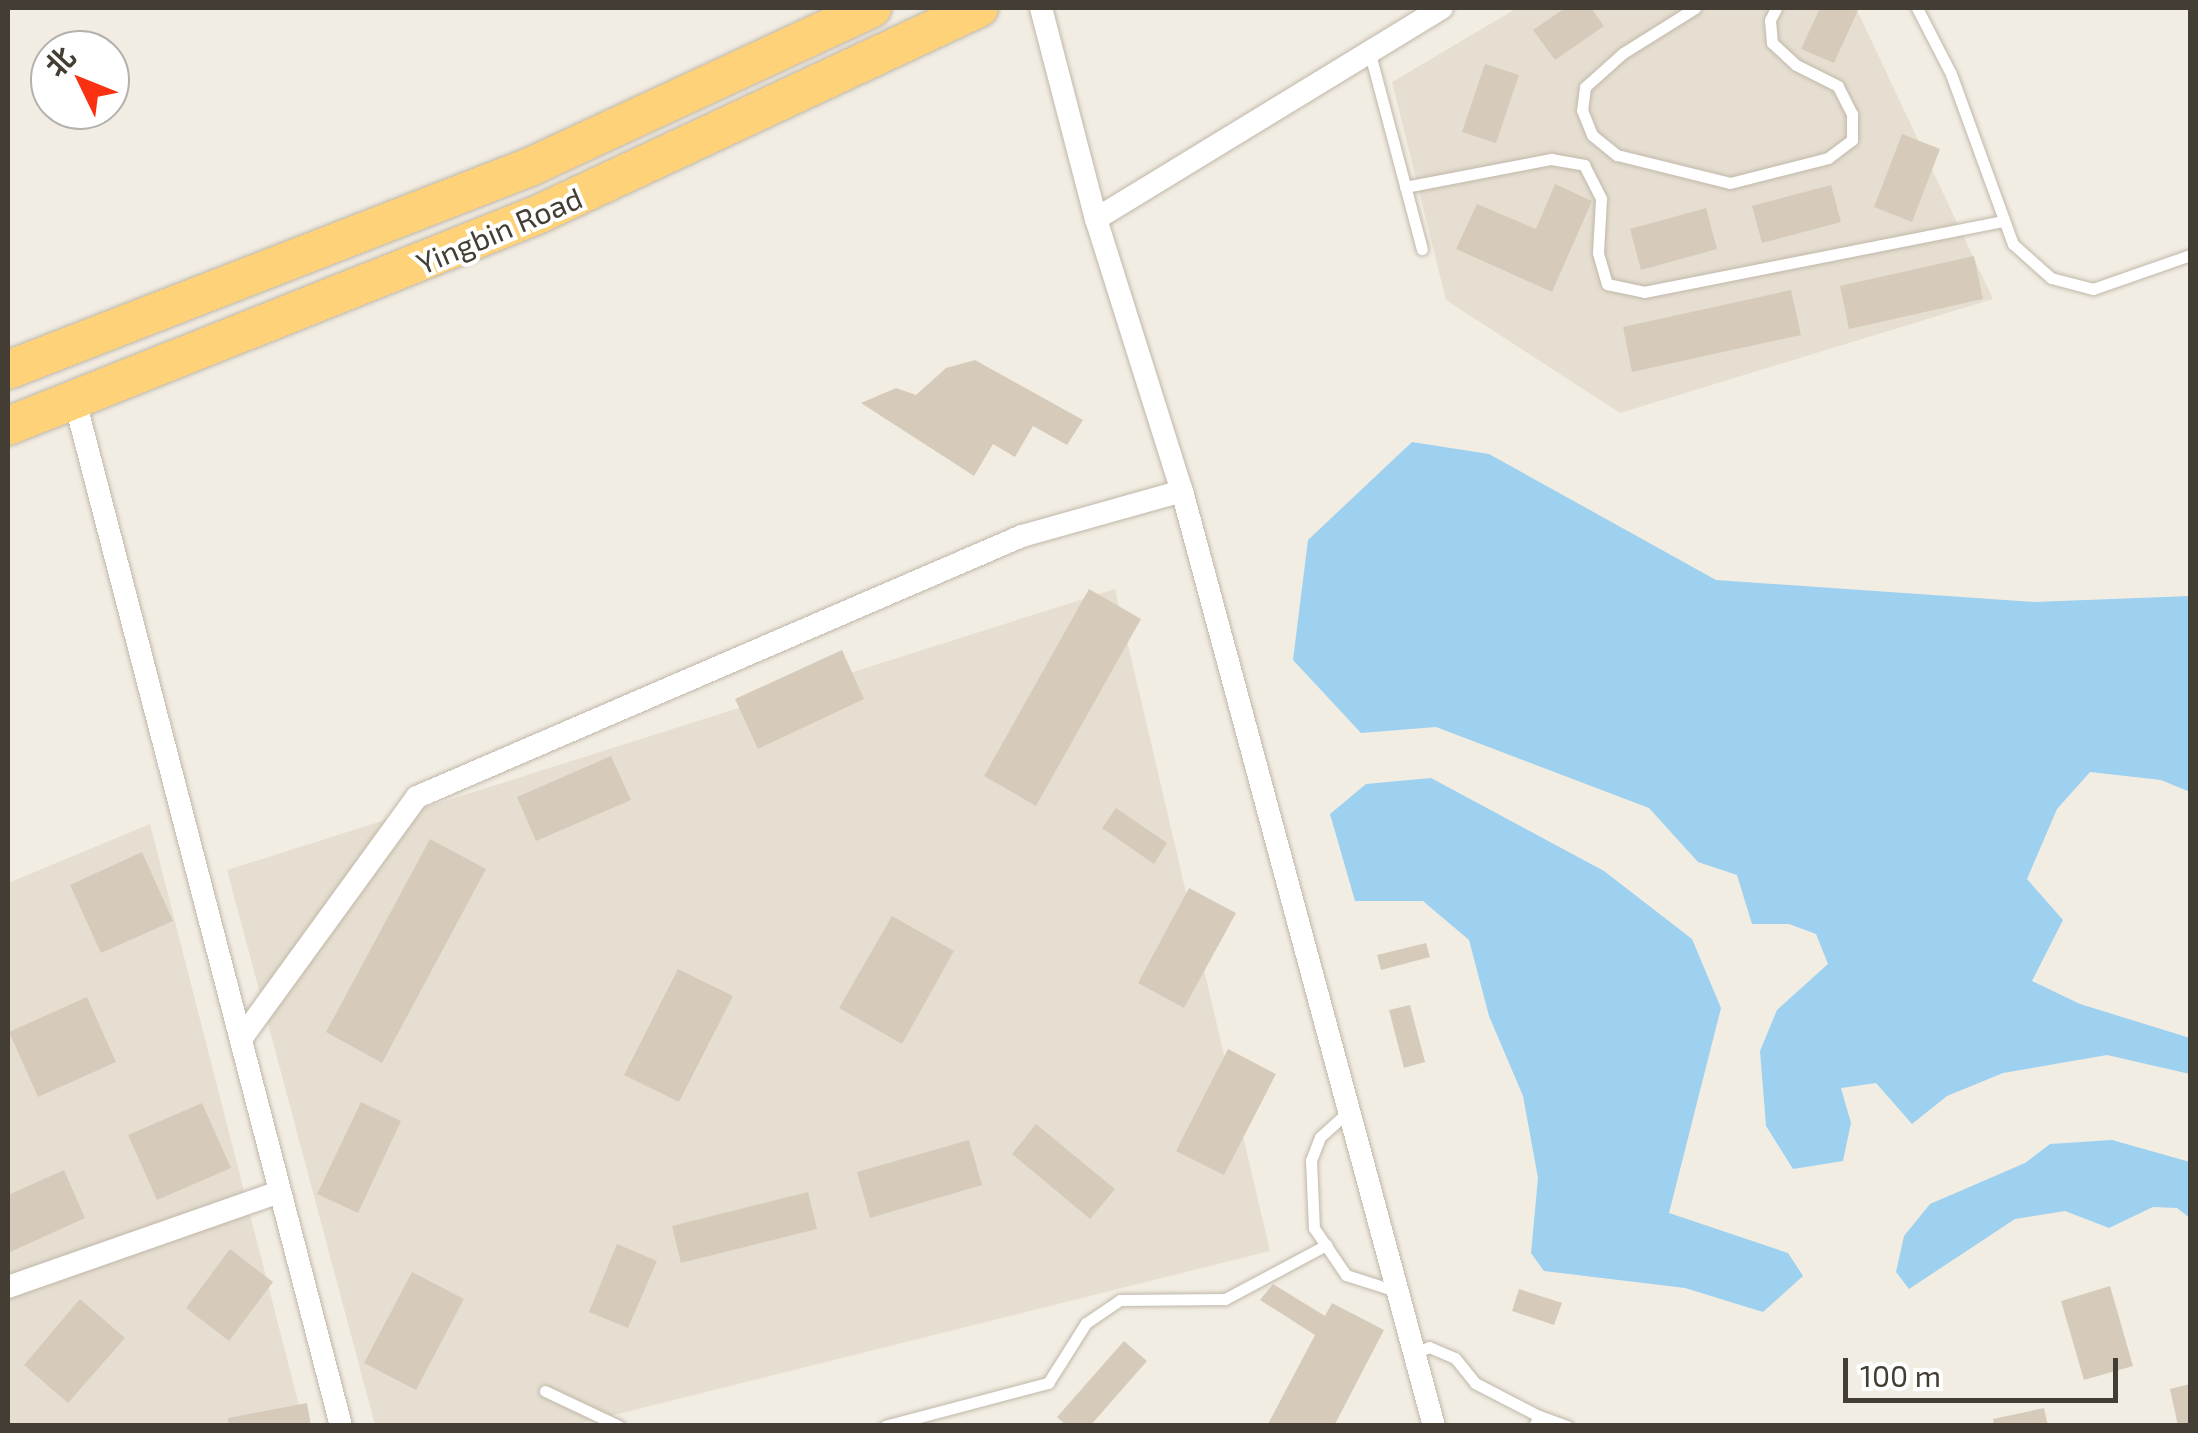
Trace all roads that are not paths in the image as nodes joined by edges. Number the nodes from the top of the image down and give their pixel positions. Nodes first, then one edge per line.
1 (872, 8) edge
2 (980, 8) edge
3 (1040, 8) edge
4 (1442, 8) edge
5 (1694, 8) edge
6 (1776, 8) edge
7 (1918, 8) edge
8 (1370, 54) junction
9 (1405, 186) junction
10 (1096, 219) junction
11 (2001, 220) junction
12 (1422, 250) dead end
13 (2190, 255) edge
14 (8, 370) edge
15 (75, 401) junction
16 (8, 426) edge
17 (1182, 491) junction
18 (241, 1039) junction
19 (1350, 1110) junction
20 (280, 1192) junction
21 (1326, 1246) junction
22 (8, 1286) edge
23 (1399, 1292) junction
24 (1416, 1353) junction
25 (545, 1391) dead end
26 (1536, 1420) edge
27 (341, 1426) edge
28 (619, 1426) edge
29 (885, 1426) edge
30 (1434, 1426) edge
31 (1567, 1426) edge

1 - 14 highway, Yingbin Road
2 - 15 highway, Yingbin Road
3 - 10 street
4 - 8 street
5 - 6 lane
7 - 11 lane
8 - 9 lane
8 - 10 street
9 - 11 lane
9 - 12 lane
10 - 17 street
11 - 13 lane
15 - 16 highway, Yingbin Road
15 - 18 street
17 - 18 street
17 - 19 street
18 - 20 street
19 - 21 lane
19 - 23 street
20 - 22 street
20 - 27 street
21 - 23 lane
21 - 29 lane
23 - 24 street
24 - 26 lane
24 - 30 street
25 - 28 lane
26 - 31 lane

